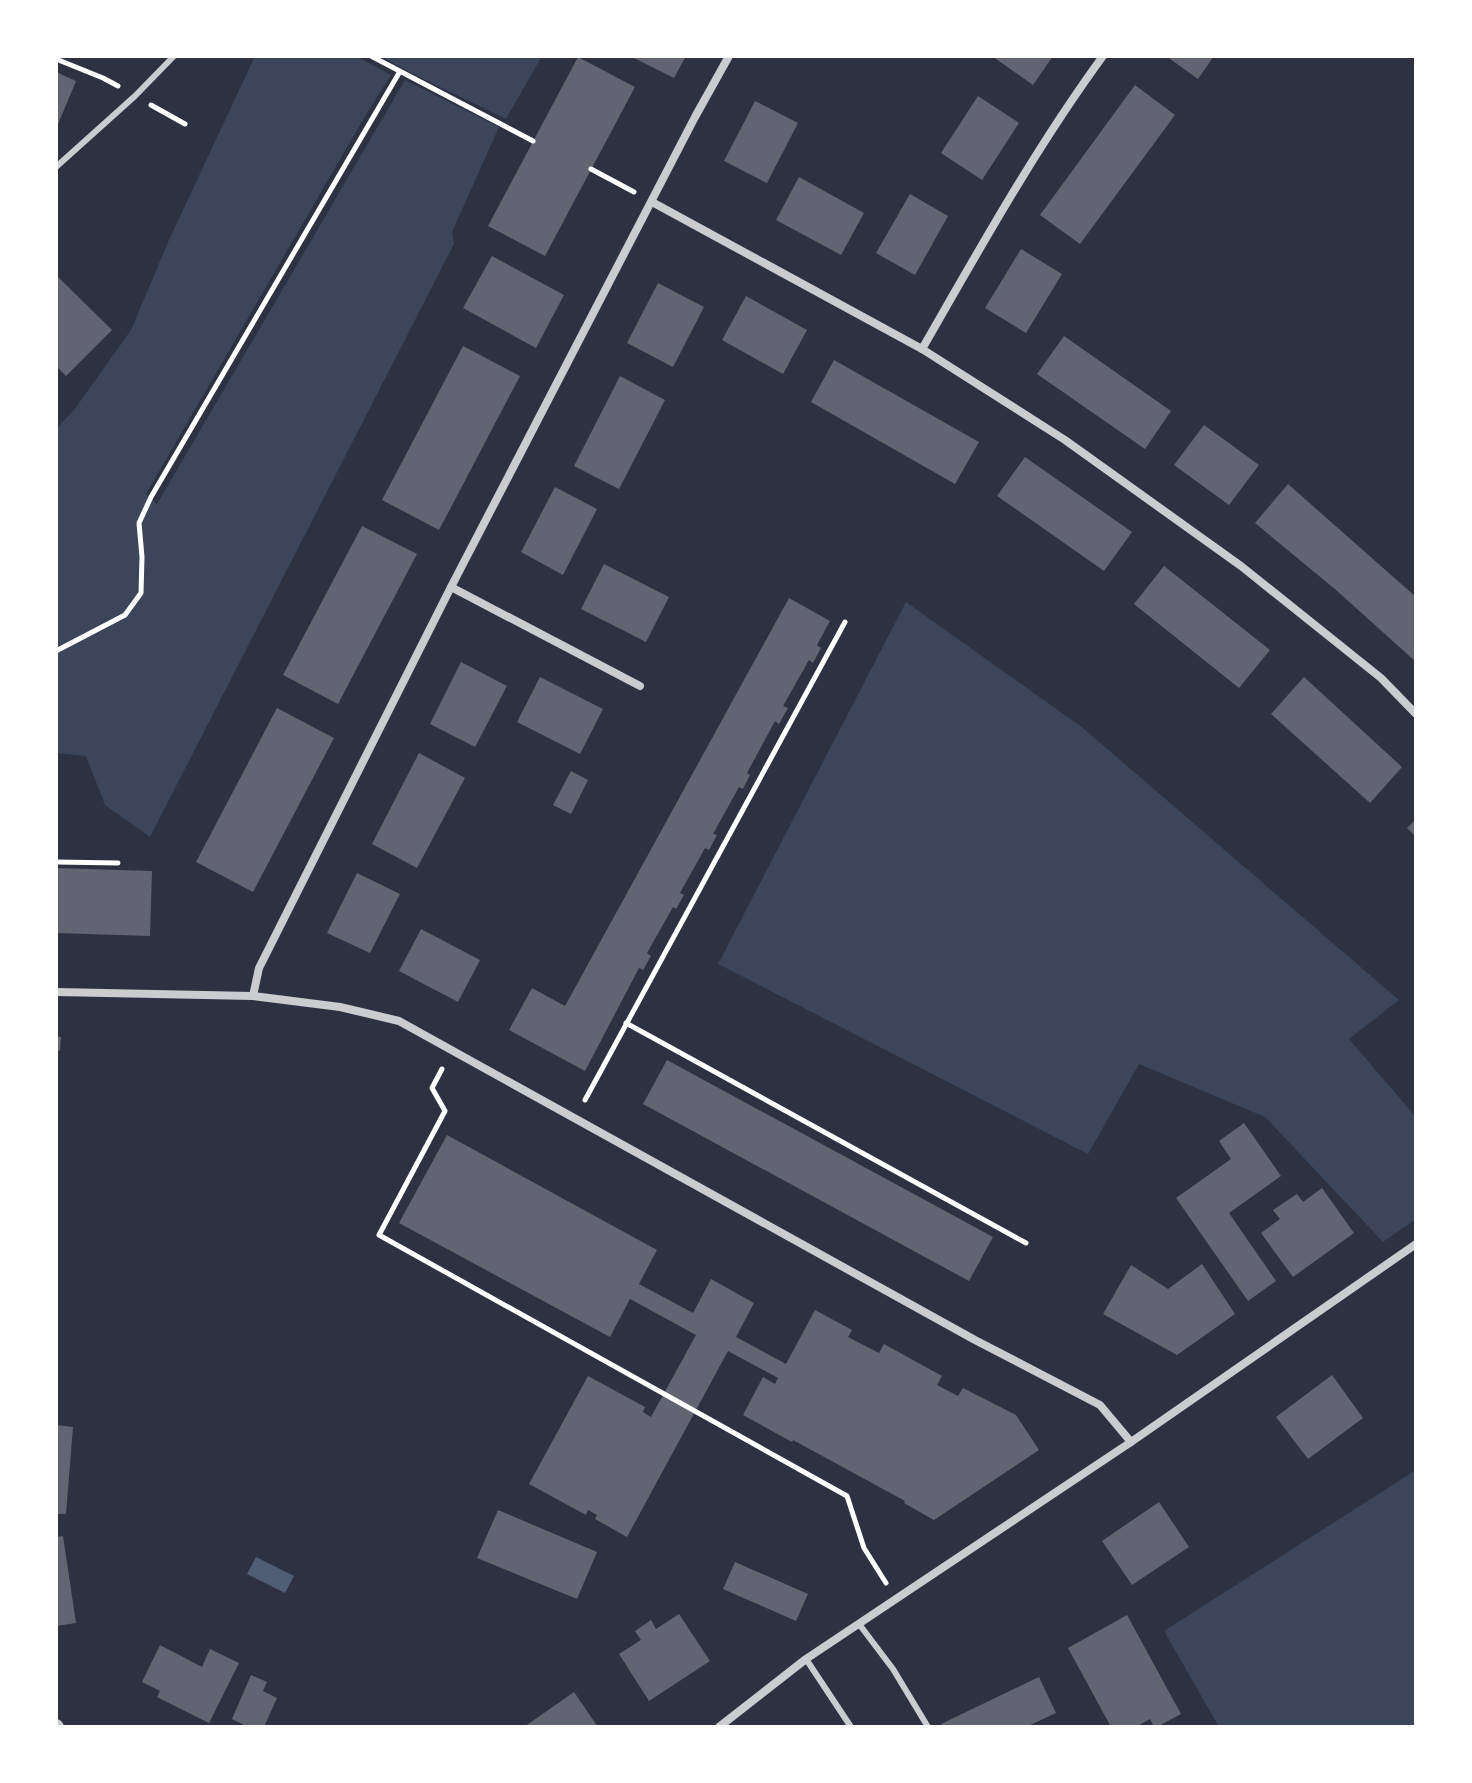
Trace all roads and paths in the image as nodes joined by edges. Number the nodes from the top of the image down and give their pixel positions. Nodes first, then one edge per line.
1 (174, 56) edge
2 (371, 56) edge
3 (729, 56) edge
4 (1103, 56) edge
5 (56, 59) edge
6 (399, 73) junction
7 (103, 78) dead end
8 (144, 101) dead end
9 (185, 124) dead end
10 (533, 141) dead end
11 (56, 167) edge
12 (591, 169) dead end
13 (652, 202) junction
14 (922, 349) junction
15 (451, 587) junction
16 (845, 622) dead end
17 (56, 651) edge
18 (640, 686) dead end
19 (1416, 714) edge
20 (56, 862) edge
21 (118, 863) dead end
22 (56, 992) edge
23 (253, 996) junction
24 (626, 1023) junction
25 (451, 1050) junction
26 (575, 1118) junction
27 (1026, 1243) dead end
28 (1416, 1244) edge
29 (1131, 1442) junction
30 (883, 1578) dead end
31 (859, 1624) junction
32 (806, 1659) junction
33 (719, 1727) edge
34 (851, 1727) edge
35 (928, 1727) edge

1 - 11 lane
2 - 6 path
3 - 13 street
4 - 14 street
5 - 7 path
6 - 10 path
6 - 17 path
8 - 9 path
12 - 13 path
13 - 14 street
13 - 15 street
14 - 19 street
15 - 18 street
15 - 23 street
16 - 24 path
20 - 21 path
22 - 23 street
23 - 25 street
24 - 26 path
24 - 27 path
25 - 26 street
25 - 30 path
26 - 29 street
28 - 29 street
29 - 31 street
31 - 32 street
31 - 35 lane
32 - 33 street
32 - 34 lane

